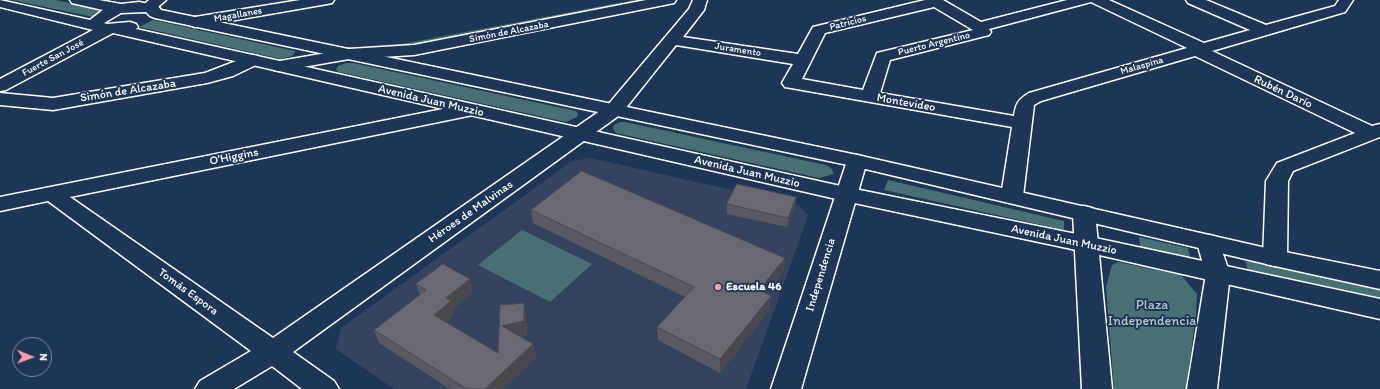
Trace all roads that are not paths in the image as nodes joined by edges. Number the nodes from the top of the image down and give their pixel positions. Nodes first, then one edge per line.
1 (77, 0) edge
2 (327, 0) edge
3 (615, 0) edge
4 (669, 0) edge
5 (700, 0) edge
6 (1040, 0) edge
7 (1085, 0) edge
8 (1098, 0) edge
9 (1193, 0) edge
10 (1346, 0) edge
11 (934, 1) edge
12 (0, 3) edge
13 (280, 4) edge
14 (154, 7) edge
15 (1055, 7) junction
16 (122, 9) junction
17 (195, 22) junction
18 (979, 26) junction
19 (106, 28) junction
20 (1266, 31) junction
21 (672, 40) junction
22 (1200, 50) junction
23 (349, 54) junction
24 (252, 60) junction
25 (803, 60) junction
26 (280, 66) junction
27 (791, 83) joint
28 (0, 86) edge
29 (870, 97) junction
30 (0, 99) edge
31 (468, 110) junction
32 (614, 110) junction
33 (1022, 123) junction
34 (1375, 131) edge
35 (581, 135) junction
36 (856, 161) junction
37 (52, 194) junction
38 (845, 194) junction
39 (1012, 196) junction
40 (0, 204) edge
41 (1084, 214) junction
42 (1209, 243) junction
43 (1086, 244) junction
44 (1275, 258) junction
45 (1218, 274) junction
46 (1380, 280) edge
47 (1380, 309) edge
48 (273, 352) junction
49 (210, 389) edge
50 (324, 389) edge
51 (786, 389) edge
52 (1097, 389) edge
53 (1202, 389) edge

1 - 16 street
2 - 13 street, Magallanes
3 - 23 street, Simón de Alcazaba
4 - 23 street, Simón de Alcazaba
5 - 21 street, Héroes de Malvinas
6 - 15 street
7 - 15 street, Puerto Argentino
8 - 22 street, Rubén Darío
9 - 20 street
10 - 20 street, Malaspina
11 - 18 street
11 - 25 street, Patricios
12 - 19 street, Avenida Juan Muzzio
13 - 17 street, Magallanes
14 - 16 street
14 - 17 street
14 - 19 street
15 - 18 street, Puerto Argentino
16 - 19 street
17 - 23 street
18 - 29 street, Puerto Argentino
19 - 24 street, Avenida Juan Muzzio
19 - 28 street, Fuerte San José
20 - 22 street, Malaspina
21 - 25 street, Juramento
21 - 32 street, Héroes de Malvinas
22 - 33 street, Malaspina
22 - 34 street, Rubén Darío
23 - 26 street, Simón de Alcazaba
23 - 32 street
24 - 26 street, Avenida Juan Muzzio
24 - 30 street, Simón de Alcazaba
25 - 27 street, Patricios
26 - 31 street, Avenida Juan Muzzio
27 - 29 street, Montevideo
29 - 33 street, Montevideo
31 - 35 street, Avenida Juan Muzzio
31 - 37 street, O'Higgins
32 - 35 street, Héroes de Malvinas
32 - 36 street
33 - 39 street, Malaspina
34 - 44 street
35 - 38 street, Avenida Juan Muzzio
35 - 48 street, Héroes de Malvinas
36 - 38 street, Independencia
36 - 39 street
37 - 40 street, O'Higgins
37 - 48 street, Tomás Espora
38 - 43 street, Avenida Juan Muzzio
38 - 51 street, Independencia
39 - 41 street
41 - 42 street
41 - 43 street
42 - 44 street
42 - 45 street
43 - 45 street, Avenida Juan Muzzio
43 - 52 street
44 - 46 street
45 - 47 street, Avenida Juan Muzzio
45 - 53 street
48 - 49 street, Héroes de Malvinas
48 - 50 street, Tomás Espora

